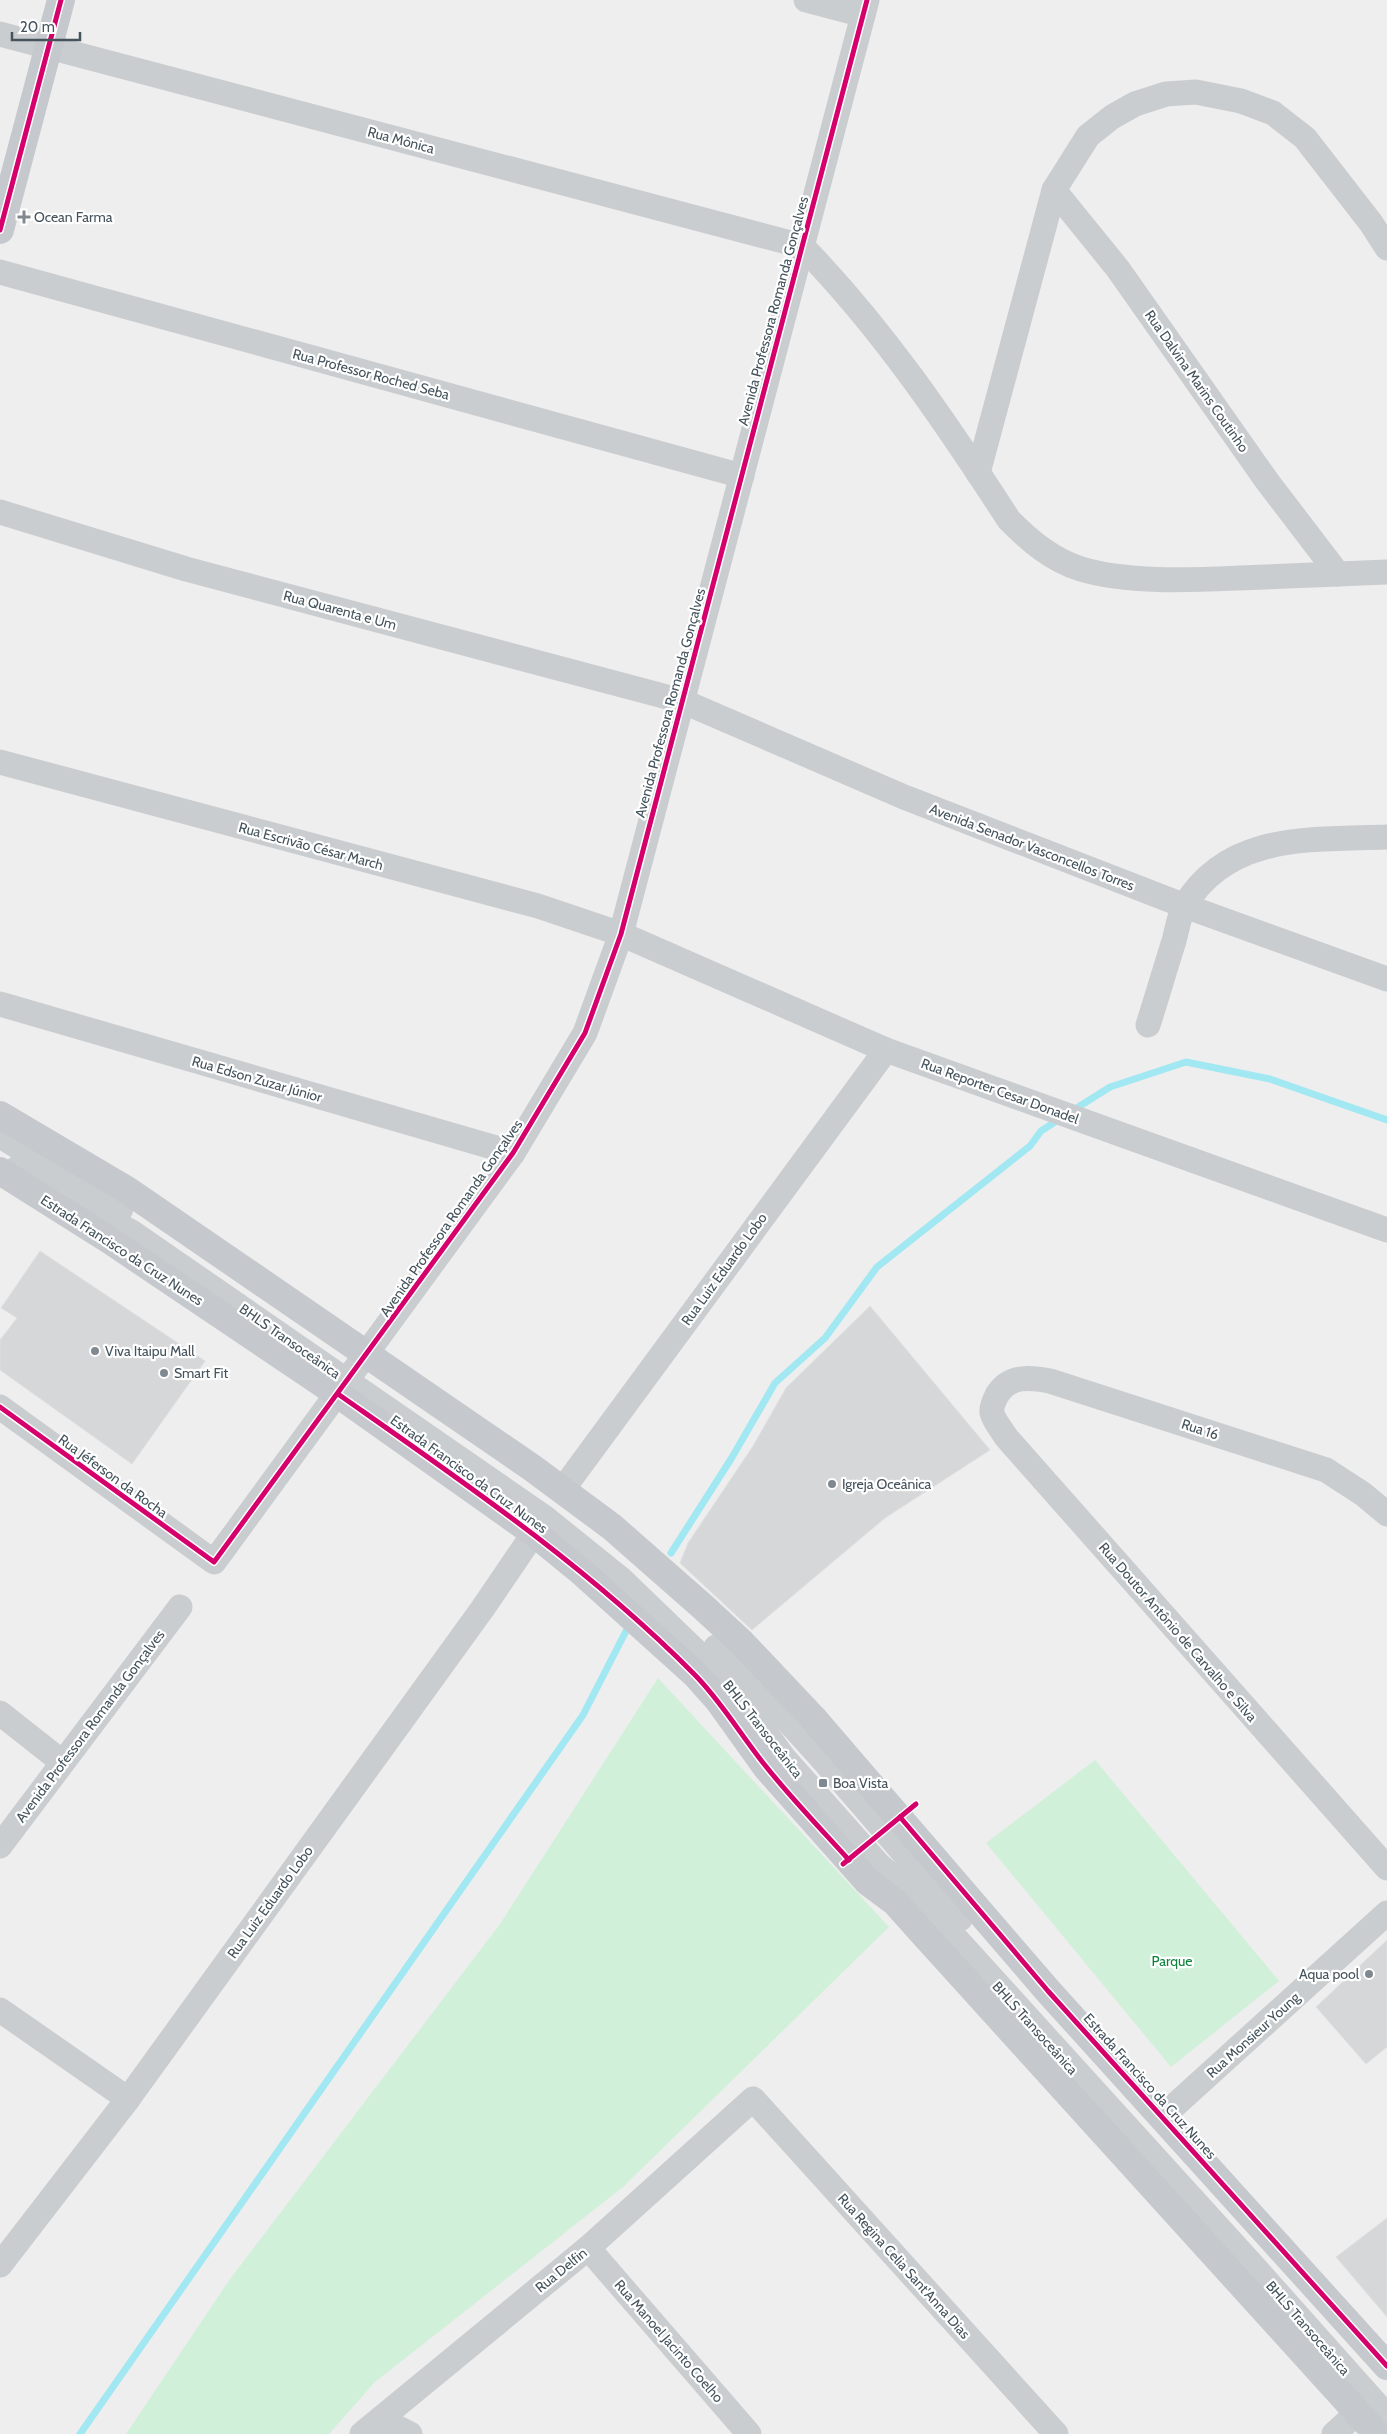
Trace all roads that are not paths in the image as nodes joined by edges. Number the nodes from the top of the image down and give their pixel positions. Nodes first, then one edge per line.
1 (61, 0) edge
2 (806, 0) edge
3 (865, 7) edge
4 (0, 34) edge
5 (49, 47) junction
6 (1054, 190) junction
7 (0, 230) edge
8 (802, 246) junction
9 (1387, 248) edge
10 (0, 272) edge
11 (978, 473) junction
12 (742, 476) junction
13 (0, 512) edge
14 (1387, 572) edge
15 (1338, 574) junction
16 (682, 701) junction
17 (0, 762) edge
18 (1387, 837) edge
19 (1185, 906) junction
20 (621, 934) junction
21 (1387, 979) edge
22 (0, 1004) edge
23 (1148, 1025) dead end
24 (886, 1050) junction
25 (0, 1115) edge
26 (0, 1136) edge
27 (513, 1153) junction
28 (0, 1158) edge
29 (0, 1171) edge
30 (1387, 1230) edge
31 (352, 1375) junction
32 (1002, 1387) joint
33 (0, 1408) edge
34 (563, 1489) junction
35 (1387, 1514) edge
36 (534, 1533) junction
37 (214, 1562) joint
38 (180, 1607) dead end
39 (0, 1713) edge
40 (62, 1762) junction
41 (0, 1846) edge
42 (1387, 1868) edge
43 (1387, 1913) edge
44 (0, 2010) edge
45 (128, 2099) junction
46 (753, 2099) joint
47 (1163, 2116) junction
48 (588, 2248) junction
49 (0, 2265) edge
50 (1387, 2366) edge
51 (1387, 2395) edge
52 (1358, 2412) junction
53 (1387, 2416) edge
54 (371, 2426) edge
55 (410, 2434) edge
56 (749, 2434) edge
57 (1056, 2434) edge
58 (1334, 2434) edge
59 (1377, 2434) edge

1 - 5 main road
2 - 3 street
3 - 8 street, Avenida Professora Romanda Gonçalves
4 - 5 street, Rua Mônica
5 - 7 main road
5 - 8 street, Rua Mônica
6 - 9 street
6 - 11 street
6 - 15 street, Rua Dalvina Marins Coutinho
8 - 11 street
8 - 12 street, Avenida Professora Romanda Gonçalves
10 - 12 street, Rua Professor Roched Seba
11 - 15 street
12 - 16 street, Avenida Professora Romanda Gonçalves
13 - 16 street, Rua Quarenta e Um
14 - 15 street
16 - 19 street, Avenida Senador Vasconcellos Torres
16 - 20 street, Avenida Professora Romanda Gonçalves
17 - 20 street, Rua Escrivão César March
18 - 19 street
19 - 21 street, Avenida Senador Vasconcellos Torres
19 - 23 street
20 - 24 street, Rua Reporter Cesar Donadel
20 - 27 street, Avenida Professora Romanda Gonçalves
22 - 27 street, Rua Edson Zuzar Júnior
24 - 30 street, Rua Reporter Cesar Donadel
24 - 34 street, Rua Luiz Eduardo Lobo
25 - 31 main road, Estrada Francisco da Cruz Nunes
26 - 31 street, BHLS Transoceânica
27 - 31 street, Avenida Professora Romanda Gonçalves
28 - 31 street, BHLS Transoceânica
29 - 31 main road, Estrada Francisco da Cruz Nunes
31 - 34 main road, Estrada Francisco da Cruz Nunes
31 - 36 main road, Estrada Francisco da Cruz Nunes
31 - 37 street, Avenida Professora Romanda Gonçalves
31 - 51 street, BHLS Transoceânica
31 - 53 street, BHLS Transoceânica
32 - 35 street, Rua 16
32 - 42 street, Rua Doutor Antônio de Carvalho e Silva
33 - 37 street, Rua Jéferson da Rocha
34 - 47 main road, Estrada Francisco da Cruz Nunes
36 - 45 street, Rua Luiz Eduardo Lobo
36 - 52 main road, Estrada Francisco da Cruz Nunes
38 - 40 street, Avenida Professora Romanda Gonçalves
39 - 40 street
40 - 41 street, Avenida Professora Romanda Gonçalves
43 - 47 street, Rua Monsieur Young
44 - 45 street
45 - 49 street, Rua Luiz Eduardo Lobo
46 - 48 street, Rua Delfin
46 - 57 street, Rua Regina Celia Sant'Anna Dias
47 - 50 main road, Estrada Francisco da Cruz Nunes
48 - 54 street, Rua Delfin
48 - 56 street, Rua Manoel Jacinto Coelho
52 - 58 street
52 - 59 main road, Estrada Francisco da Cruz Nunes
54 - 55 street

